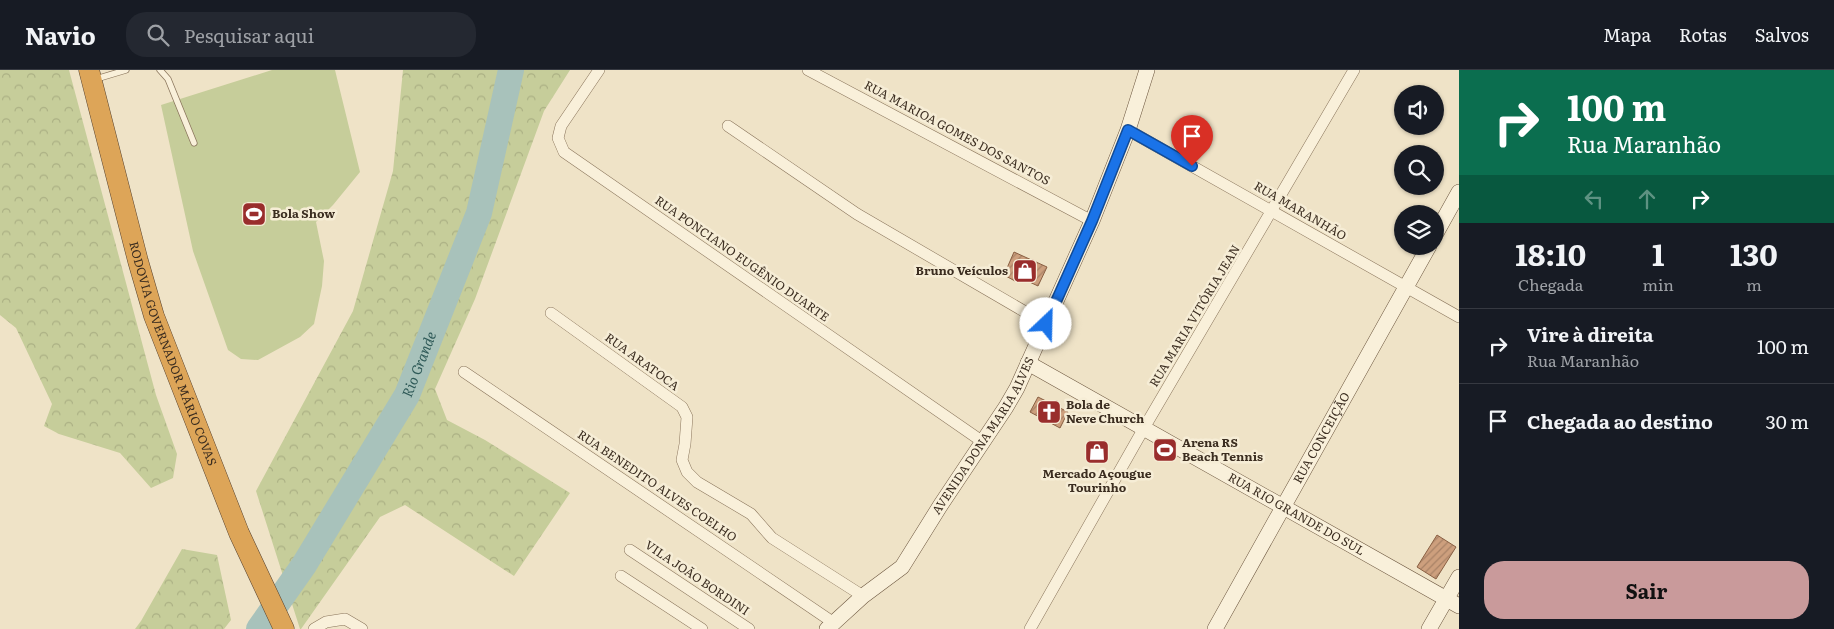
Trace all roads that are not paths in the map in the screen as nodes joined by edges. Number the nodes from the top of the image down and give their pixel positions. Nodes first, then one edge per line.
1 (126, 70) edge
2 (160, 70) edge
3 (599, 70) edge
4 (808, 70) edge
5 (1147, 70) edge
6 (1354, 70) edge
7 (90, 75) edge
8 (728, 126) dead end
9 (1128, 130) junction
10 (194, 143) dead end
11 (1459, 192) edge
12 (1273, 211) junction
13 (1444, 219) edge
14 (1092, 221) junction
15 (1424, 255) edge
16 (1406, 287) junction
17 (551, 313) dead end
18 (1459, 317) edge
19 (1046, 324) junction
20 (1028, 363) junction
21 (464, 372) dead end
22 (1144, 428) junction
23 (983, 442) junction
24 (1284, 507) junction
25 (630, 550) dead end
26 (622, 576) dead end
27 (1459, 577) edge
28 (863, 596) junction
29 (1453, 602) edge
30 (327, 626) edge
31 (831, 626) edge
32 (284, 629) edge
33 (314, 629) edge
34 (362, 629) edge
35 (702, 629) edge
36 (749, 629) edge
37 (1030, 629) edge
38 (1215, 629) edge
39 (1429, 629) edge

1 - 7 lane
2 - 10 lane
3 - 23 street, RUA PONCIANO EUGÊNIO DUARTE
4 - 14 street, RUA MARIOA GOMES DOS SANTOS
5 - 9 street, AVENIDA DONA MARIA ALVES
6 - 12 street, RUA MARIA VITÓRIA JEAN
7 - 32 highway, RODOVIA GOVERNADOR MÁRIO COVAS
8 - 19 street
9 - 12 street, RUA MARANHÃO
9 - 14 street, AVENIDA DONA MARIA ALVES
11 - 13 street
12 - 16 street, RUA MARANHÃO
12 - 22 street, RUA MARIA VITÓRIA JEAN
14 - 19 street, AVENIDA DONA MARIA ALVES
15 - 16 street, RUA CONCEIÇÃO
16 - 18 street, RUA MARANHÃO
16 - 24 street, RUA CONCEIÇÃO
17 - 28 street, RUA ARATOCA
19 - 20 street, AVENIDA DONA MARIA ALVES
20 - 22 street, RUA RIO GRANDE DO SUL
20 - 23 street, AVENIDA DONA MARIA ALVES
21 - 31 street, RUA BENEDITO ALVES COELHO
22 - 24 street, RUA RIO GRANDE DO SUL
22 - 37 street, RUA MARIA VITÓRIA JEAN
23 - 28 street, AVENIDA DONA MARIA ALVES
24 - 29 street, RUA RIO GRANDE DO SUL
24 - 38 street, RUA CONCEIÇÃO
25 - 36 street, VILA JOÃO BORDINI
26 - 35 street
27 - 29 street
28 - 31 street, AVENIDA DONA MARIA ALVES
29 - 39 street
30 - 33 street
30 - 34 street

